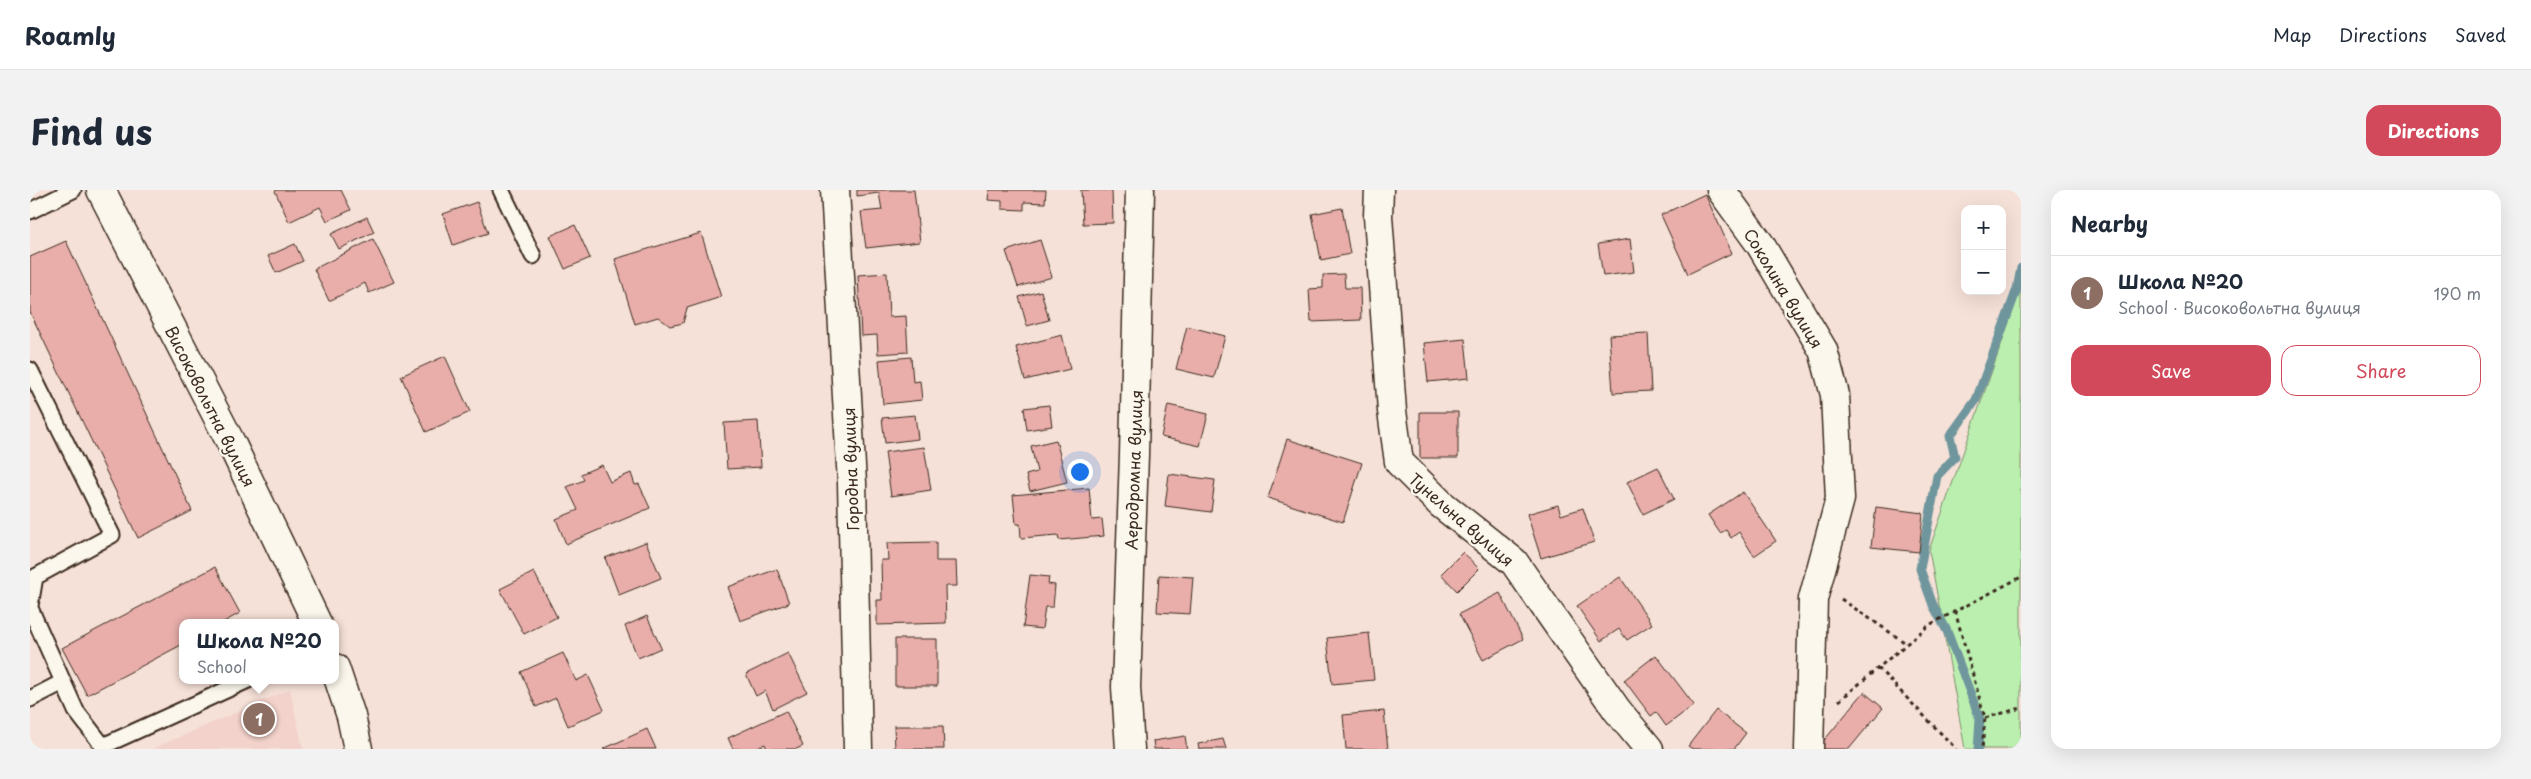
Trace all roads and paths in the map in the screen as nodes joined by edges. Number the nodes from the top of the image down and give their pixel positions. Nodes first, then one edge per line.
1 (73, 190) edge
2 (101, 190) edge
3 (501, 190) edge
4 (835, 190) edge
5 (1140, 190) edge
6 (1379, 190) edge
7 (1721, 190) edge
8 (30, 211) edge
9 (533, 256) dead end
10 (30, 370) edge
11 (2021, 577) edge
12 (1818, 582) junction
13 (30, 607) edge
14 (1955, 610) junction
15 (315, 619) edge
16 (1907, 644) junction
17 (1878, 668) junction
18 (339, 680) edge
19 (63, 682) junction
20 (239, 684) edge
21 (30, 699) edge
22 (2021, 708) edge
23 (1985, 718) junction
24 (1809, 737) edge
25 (100, 748) edge
26 (358, 749) edge
27 (858, 749) edge
28 (1130, 749) edge
29 (1649, 749) edge
30 (1956, 749) edge
31 (1982, 749) edge

1 - 8 lane
2 - 15 street, Високовольтна вулиця
3 - 9 lane
4 - 27 street, Городна вулиця
5 - 28 street, Аеродромна вулиця
6 - 29 street, Тунельна вулиця
7 - 12 street, Соколина вулиця
10 - 13 lane
11 - 14 path
12 - 16 path
12 - 24 street, Соколина вулиця
13 - 19 lane
14 - 16 path
14 - 23 path
16 - 17 path
17 - 24 path
17 - 30 path
18 - 26 street
19 - 21 lane
19 - 25 lane
20 - 25 lane
22 - 23 path
23 - 31 path

